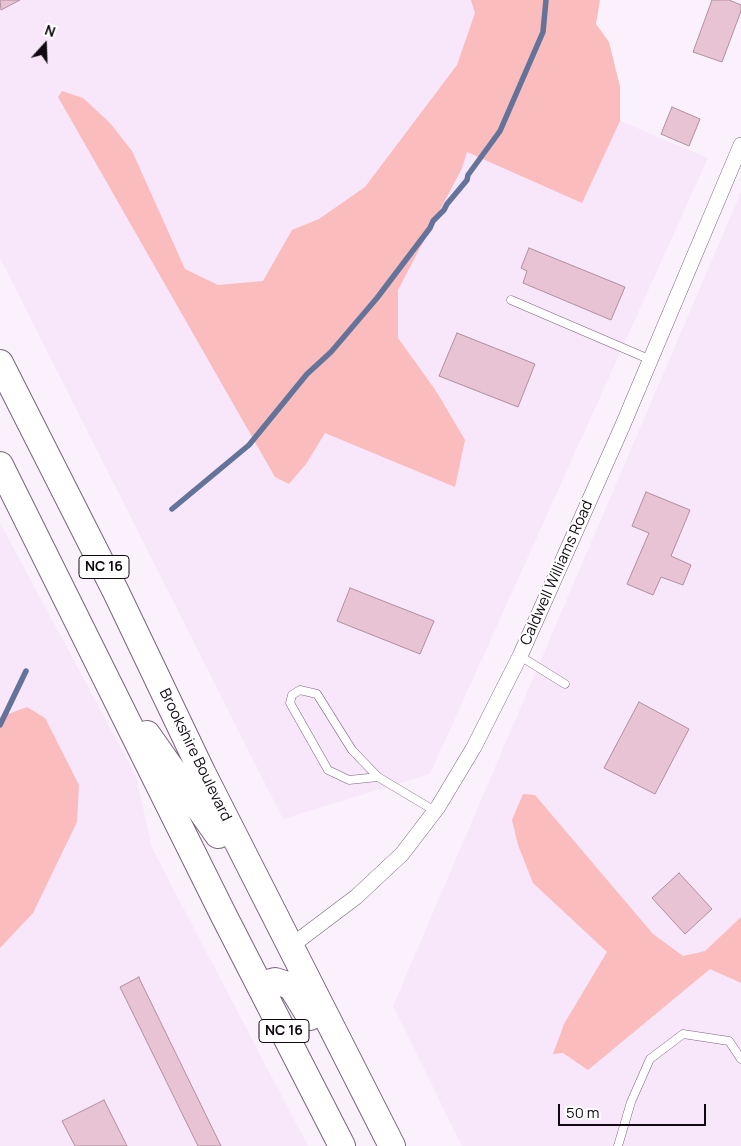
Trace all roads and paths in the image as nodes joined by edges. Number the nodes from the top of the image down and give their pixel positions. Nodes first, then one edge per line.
1 (739, 153) edge
2 (511, 300) dead end
3 (650, 360) junction
4 (0, 362) edge
5 (0, 465) edge
6 (520, 656) junction
7 (104, 675) junction
8 (565, 684) dead end
9 (378, 777) junction
10 (435, 811) junction
11 (291, 946) junction
12 (260, 985) junction
13 (741, 1059) edge
14 (380, 1122) junction
15 (342, 1146) edge
16 (392, 1146) edge
17 (618, 1146) edge

1 - 3 street, Caldwell Williams Road
2 - 3 lane
3 - 6 street, Caldwell Williams Road
4 - 11 highway, Brookshire Boulevard / NC 16
5 - 7 highway, NC 16
6 - 8 lane
6 - 10 street, Caldwell Williams Road
7 - 11 highway
7 - 12 highway, NC 16
9 - 9 lane
9 - 10 lane
10 - 11 street, Caldwell Williams Road
11 - 14 highway, Brookshire Boulevard / NC 16
12 - 14 highway
12 - 15 highway, NC 16
13 - 17 lane
14 - 16 highway, Brookshire Boulevard / NC 16

